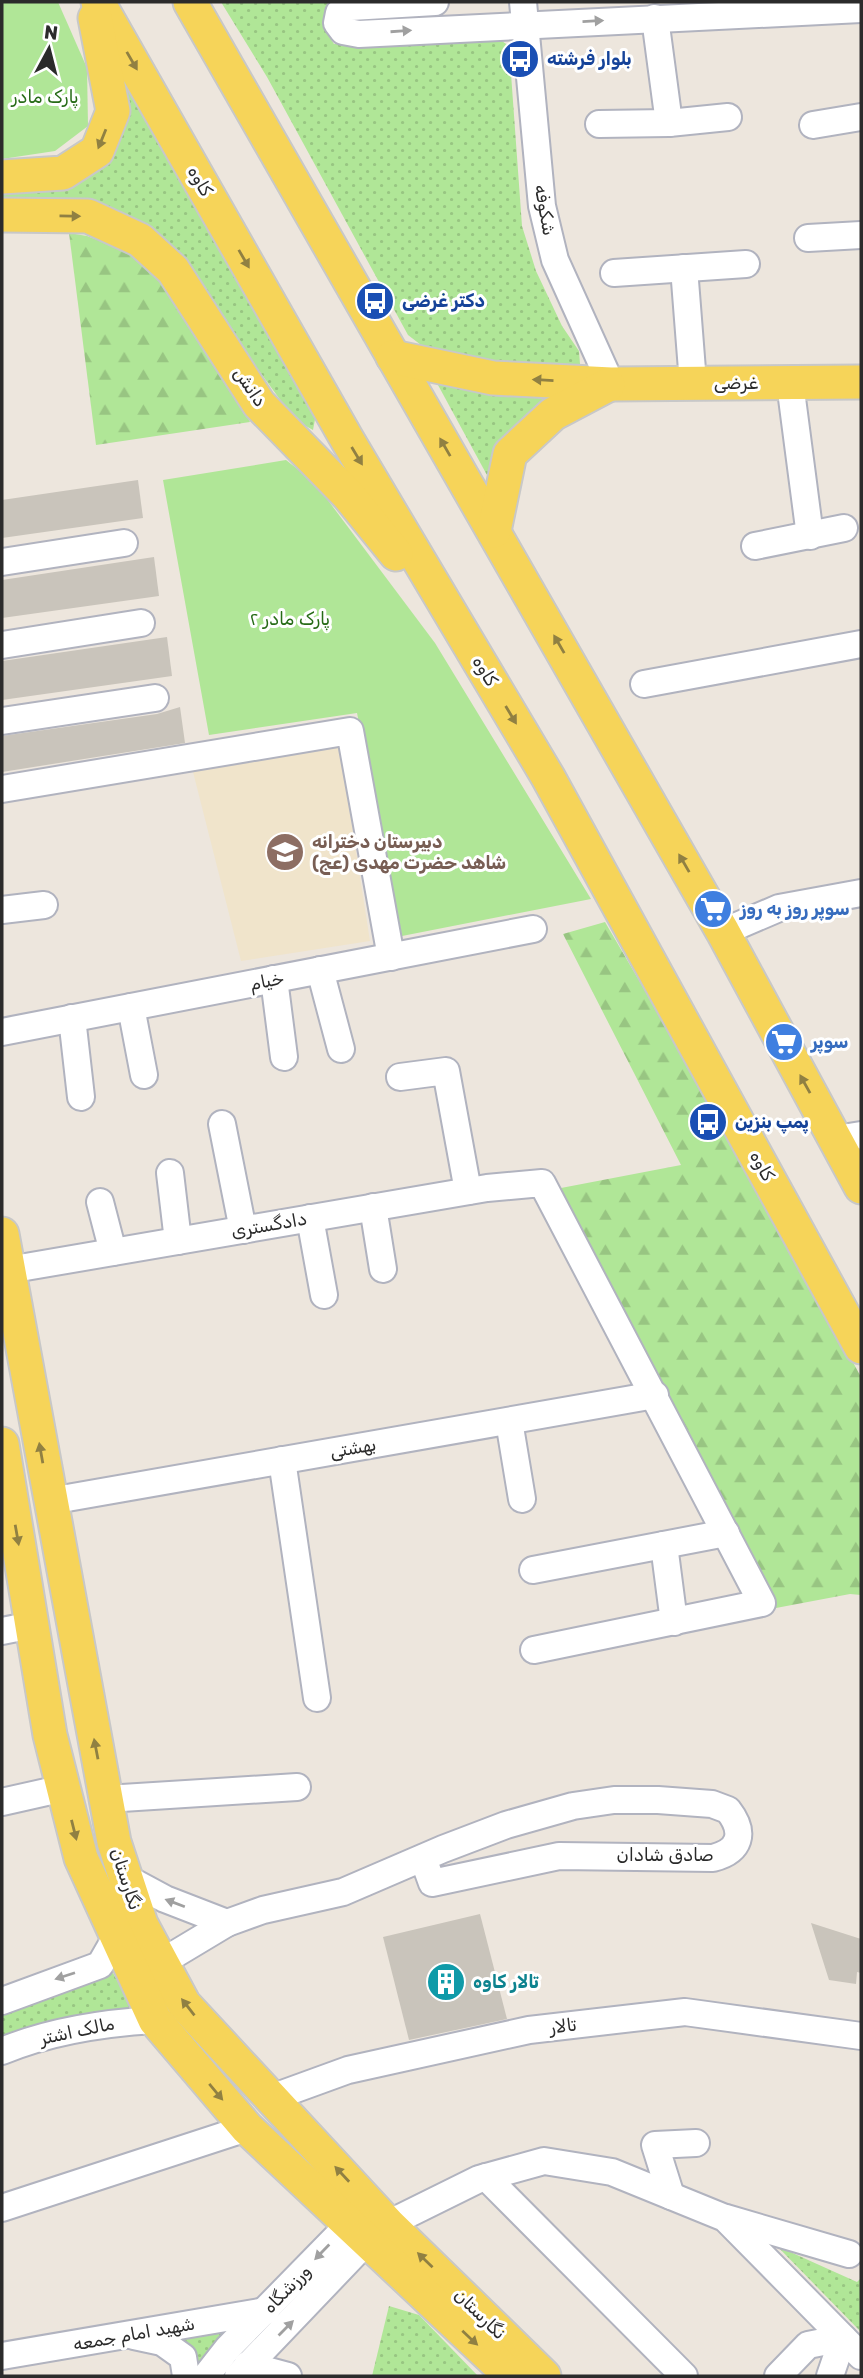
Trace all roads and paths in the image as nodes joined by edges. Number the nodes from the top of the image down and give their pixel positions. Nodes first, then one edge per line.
1 (91, 2) edge
2 (98, 2) edge
3 (435, 2) edge
4 (193, 3) edge
5 (861, 9) edge
6 (524, 13) edge
7 (655, 18) junction
8 (728, 117) dead end
9 (861, 117) edge
10 (669, 123) junction
11 (599, 124) dead end
12 (813, 125) dead end
13 (2, 177) edge
14 (2, 215) edge
15 (861, 235) edge
16 (808, 238) dead end
17 (747, 264) dead end
18 (684, 268) junction
19 (614, 273) dead end
20 (393, 357) junction
21 (861, 382) edge
22 (694, 383) junction
23 (790, 383) junction
24 (611, 384) junction
25 (844, 528) dead end
26 (494, 531) junction
27 (810, 536) junction
28 (124, 543) dead end
29 (755, 546) dead end
30 (2, 562) edge
31 (141, 623) dead end
32 (464, 636) junction
33 (861, 644) edge
34 (2, 645) edge
35 (644, 684) dead end
36 (155, 698) dead end
37 (2, 721) edge
38 (2, 789) edge
39 (861, 893) edge
40 (44, 905) dead end
41 (2, 910) edge
42 (533, 929) dead end
43 (723, 932) junction
44 (391, 957) junction
45 (320, 970) junction
46 (274, 979) junction
47 (131, 1007) junction
48 (72, 1018) junction
49 (2, 1032) edge
50 (341, 1049) dead end
51 (284, 1057) dead end
52 (144, 1075) dead end
53 (400, 1077) dead end
54 (81, 1097) dead end
55 (222, 1124) dead end
56 (848, 1137) edge
57 (170, 1173) dead end
58 (861, 1187) edge
59 (468, 1191) junction
60 (100, 1202) dead end
61 (373, 1207) junction
62 (310, 1218) junction
63 (243, 1230) junction
64 (2, 1234) edge
65 (178, 1241) junction
66 (113, 1252) junction
67 (383, 1269) dead end
68 (8, 1270) junction
69 (324, 1295) dead end
70 (861, 1346) edge
71 (655, 1395) junction
72 (509, 1421) junction
73 (2, 1444) edge
74 (282, 1460) junction
75 (522, 1499) dead end
76 (50, 1501) junction
77 (726, 1533) junction
78 (664, 1545) junction
79 (533, 1570) dead end
80 (674, 1622) junction
81 (17, 1628) edge
82 (534, 1650) dead end
83 (317, 1698) dead end
84 (88, 1702) junction
85 (46, 1707) junction
86 (297, 1787) dead end
87 (64, 1788) junction
88 (106, 1799) junction
89 (2, 1802) edge
90 (423, 1858) junction
91 (126, 1878) junction
92 (227, 1923) junction
93 (115, 1939) junction
94 (162, 1962) junction
95 (2, 2001) edge
96 (155, 2020) junction
97 (861, 2036) edge
98 (2, 2051) edge
99 (271, 2098) junction
100 (247, 2128) junction
101 (696, 2143) dead end
102 (486, 2177) junction
103 (671, 2196) junction
104 (2, 2208) edge
105 (725, 2217) junction
106 (368, 2223) junction
107 (849, 2254) dead end
108 (266, 2311) junction
109 (129, 2335) junction
110 (852, 2347) edge
111 (2, 2356) edge
112 (242, 2371) edge
113 (186, 2376) edge
114 (206, 2376) edge
115 (288, 2376) edge
116 (511, 2376) edge
117 (544, 2376) edge
118 (684, 2376) edge
119 (778, 2376) edge
120 (830, 2376) edge

1 -> 13 main road
2 -> 32 main road, کاوه
3 -> 6 street
4 - 20 main road
5 - 7 street
6 -> 7 street
6 - 24 street, شکوفه
7 - 10 street
8 - 10 street
9 - 12 street
10 - 11 street
14 -> 32 main road, دانش
15 - 16 street
17 - 18 street
18 - 19 street
18 - 22 street
24 -> 20 main road, غرضی
26 -> 20 main road
21 - 23 main road, غرضی
22 - 23 main road, غرضی
22 - 24 main road, غرضی
23 - 27 street
24 - 26 main road
25 - 27 street
43 -> 26 main road
27 - 29 street
28 - 30 street
31 - 34 street
32 -> 70 main road, کاوه
33 - 35 street
36 - 37 street
38 - 44 street
39 - 43 street
40 - 41 street
42 - 44 street, خیام
56 -> 43 main road
44 - 45 street, خیام
45 - 46 street, خیام
45 - 50 street
46 - 47 street, خیام
46 - 51 street
47 - 48 street, خیام
47 - 52 street
48 - 49 street, خیام
48 - 54 street
53 - 59 street
55 - 63 street
56 - 58 main road
57 - 65 street
59 - 61 street, دادگستری
59 - 71 street, دادگستری
60 - 66 street
61 - 62 street, دادگستری
61 - 67 street
62 - 63 street, دادگستری
62 - 69 street
63 - 65 street, دادگستری
64 - 68 main road, نگارستان
65 - 66 street, دادگستری
66 - 68 street, دادگستری
76 -> 68 main road, نگارستان
71 - 72 street, بهشتی
71 - 77 street
72 - 74 street, بهشتی
72 - 75 street
73 -> 81 main road, نگارستان
74 - 76 street, بهشتی
74 - 83 street
76 - 84 main road, نگارستان
77 - 78 street
77 - 80 street
78 - 79 street
78 - 80 street
80 - 82 street
81 - 85 main road, نگارستان
84 - 85 main road
88 -> 84 main road, نگارستان
85 - 87 main road, نگارستان
86 - 88 street
87 - 89 street
87 -> 93 main road, نگارستان
88 - 91 main road, نگارستان
90 - 90 street, صادق شادان
90 - 92 street, صادق شادان
92 -> 91 street
91 - 94 main road, نگارستان
92 - 94 street, صادق شادان
93 -> 95 street
93 - 96 main road, نگارستان
99 -> 94 main road, نگارستان
96 - 98 street, مالک اشتر
96 -> 100 main road, نگارستان
97 - 99 street, تالار
106 -> 99 main road, نگارستان
100 - 104 street
100 - 106 main road, نگارستان
101 - 103 street
102 - 103 street
102 - 106 street
102 - 118 street
103 - 105 street
105 - 107 street
105 - 110 street
106 -> 108 street, ورزشگاه
112 -> 106 street, ورزشگاه
106 -> 116 main road, نگارستان
117 -> 106 main road, نگارستان
108 - 109 street, شهید امام جمعه
108 - 114 street, ورزشگاه
109 - 111 street, شهید امام جمعه
109 - 113 street
110 - 119 street
110 - 120 street
112 - 115 street

